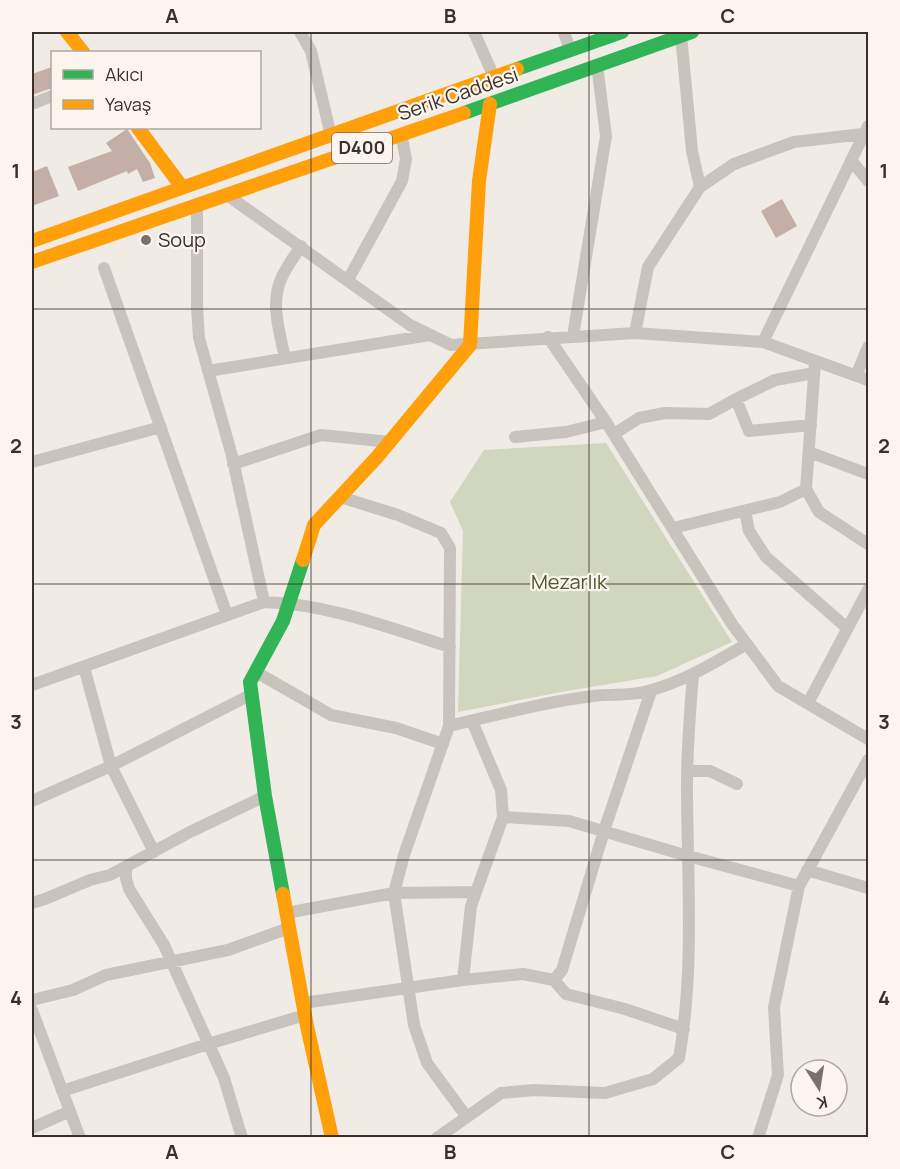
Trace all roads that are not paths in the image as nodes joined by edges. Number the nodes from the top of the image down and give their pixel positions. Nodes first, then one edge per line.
1 (67, 32) edge
2 (300, 32) edge
3 (474, 32) edge
4 (564, 32) edge
5 (622, 32) edge
6 (687, 33) edge
7 (594, 36) edge
8 (570, 50) junction
9 (82, 51) edge
10 (597, 65) junction
11 (494, 77) junction
12 (51, 96) edge
13 (32, 104) edge
14 (490, 104) junction
15 (139, 129) edge
16 (866, 130) edge
17 (401, 134) junction
18 (331, 136) junction
19 (851, 160) junction
20 (868, 180) edge
21 (182, 187) junction
22 (700, 187) junction
23 (226, 194) junction
24 (197, 204) junction
25 (32, 241) edge
26 (301, 246) junction
27 (32, 262) edge
28 (104, 268) dead end
29 (348, 280) junction
30 (635, 333) junction
31 (430, 335) junction
32 (573, 336) junction
33 (548, 337) junction
34 (763, 342) junction
35 (470, 345) junction
36 (868, 347) edge
37 (285, 358) junction
38 (815, 367) junction
39 (208, 371) junction
40 (862, 378) edge
41 (736, 399) junction
42 (606, 422) junction
43 (811, 425) junction
44 (161, 427) junction
45 (614, 434) junction
46 (514, 437) dead end
47 (390, 442) junction
48 (809, 452) junction
49 (32, 462) edge
50 (233, 464) junction
51 (868, 474) edge
52 (806, 489) junction
53 (340, 497) junction
54 (745, 511) junction
55 (673, 528) junction
56 (868, 544) edge
57 (868, 590) edge
58 (264, 602) junction
59 (289, 603) junction
60 (227, 615) junction
61 (847, 628) junction
62 (747, 644) junction
63 (450, 647) junction
64 (84, 667) junction
65 (256, 672) junction
66 (693, 675) junction
67 (32, 686) edge
68 (651, 691) junction
69 (252, 694) junction
70 (808, 703) junction
71 (472, 721) junction
72 (449, 726) junction
73 (868, 739) edge
74 (443, 744) junction
75 (868, 760) edge
76 (111, 766) junction
77 (687, 771) junction
78 (736, 783) dead end
79 (265, 796) junction
80 (32, 801) edge
81 (503, 817) junction
82 (604, 831) junction
83 (154, 852) junction
84 (688, 856) junction
85 (126, 868) junction
86 (807, 870) junction
87 (799, 886) junction
88 (868, 888) edge
89 (476, 892) junction
90 (394, 893) junction
91 (32, 903) edge
92 (286, 913) junction
93 (289, 928) junction
94 (171, 961) junction
95 (463, 980) junction
96 (554, 980) junction
97 (408, 987) junction
98 (32, 1000) edge
99 (304, 1009) junction
100 (32, 1010) edge
101 (684, 1029) junction
102 (208, 1044) junction
103 (62, 1091) junction
104 (70, 1111) junction
105 (465, 1116) junction
106 (32, 1128) edge
107 (80, 1137) edge
108 (242, 1137) edge
109 (332, 1137) edge
110 (437, 1137) edge
111 (758, 1137) edge

1 - 9 main road
2 - 18 street
3 - 11 street
4 - 8 street
5 - 7 main road, Serik Caddesi / D400
6 - 10 main road, Serik Caddesi / D400
6 - 22 street
7 - 8 main road, Serik Caddesi / D400
8 - 11 main road, Serik Caddesi / D400
10 - 14 main road, Serik Caddesi / D400
10 - 32 street
11 - 18 main road, Serik Caddesi / D400
12 - 13 street
14 - 17 main road, Serik Caddesi / D400
14 - 35 main road
15 - 21 main road
16 - 19 street
16 - 22 street
17 - 23 main road, Serik Caddesi / D400
17 - 29 street
18 - 21 main road, Serik Caddesi / D400
19 - 20 street
19 - 34 street
21 - 25 main road, Serik Caddesi / D400
22 - 30 street
23 - 24 main road, Serik Caddesi / D400
23 - 26 street
24 - 27 main road, Serik Caddesi / D400
24 - 39 street
26 - 29 street
26 - 37 street
28 - 44 street
29 - 31 street
30 - 32 street
30 - 34 street
31 - 35 street
31 - 37 street
32 - 33 street
33 - 35 street
33 - 42 street
34 - 38 street
35 - 47 main road
36 - 40 street
37 - 39 street
38 - 40 street
38 - 41 street
38 - 43 street
39 - 50 street
41 - 43 street
41 - 45 street
42 - 45 street
42 - 46 street
43 - 48 street
44 - 49 street
44 - 60 street
45 - 55 street
47 - 50 street
47 - 53 main road
48 - 51 street
48 - 52 street
50 - 58 street
52 - 54 street
52 - 56 street
53 - 59 main road
53 - 63 street
54 - 55 street
54 - 61 street
55 - 62 street
57 - 61 street
58 - 59 street
58 - 60 street
59 - 63 street
59 - 65 main road
60 - 64 street
61 - 70 street
62 - 66 street
62 - 70 street
63 - 72 street
64 - 67 street
64 - 76 street
65 - 69 main road
65 - 74 street
66 - 68 street
66 - 77 street
68 - 71 street
68 - 82 street
69 - 76 street
69 - 79 main road
70 - 73 street
71 - 72 street
71 - 81 street
72 - 74 street
74 - 90 street
75 - 86 street
76 - 80 street
76 - 83 street
77 - 78 street
77 - 84 street
79 - 83 street
79 - 92 main road
81 - 82 street
81 - 89 street
82 - 84 street
82 - 96 street
83 - 85 street
84 - 87 street
84 - 101 street
85 - 91 street
85 - 94 street
86 - 87 street
86 - 88 street
87 - 111 street
89 - 90 street
89 - 95 street
90 - 92 street
90 - 97 street
92 - 93 main road
93 - 94 street
93 - 99 main road
94 - 98 street
94 - 102 street
95 - 96 street
95 - 97 street
96 - 101 street
97 - 99 street
97 - 105 street
99 - 102 street
99 - 109 main road
100 - 103 street
101 - 105 street
102 - 103 street
102 - 108 street
103 - 104 street
104 - 106 street
104 - 107 street
105 - 110 street

